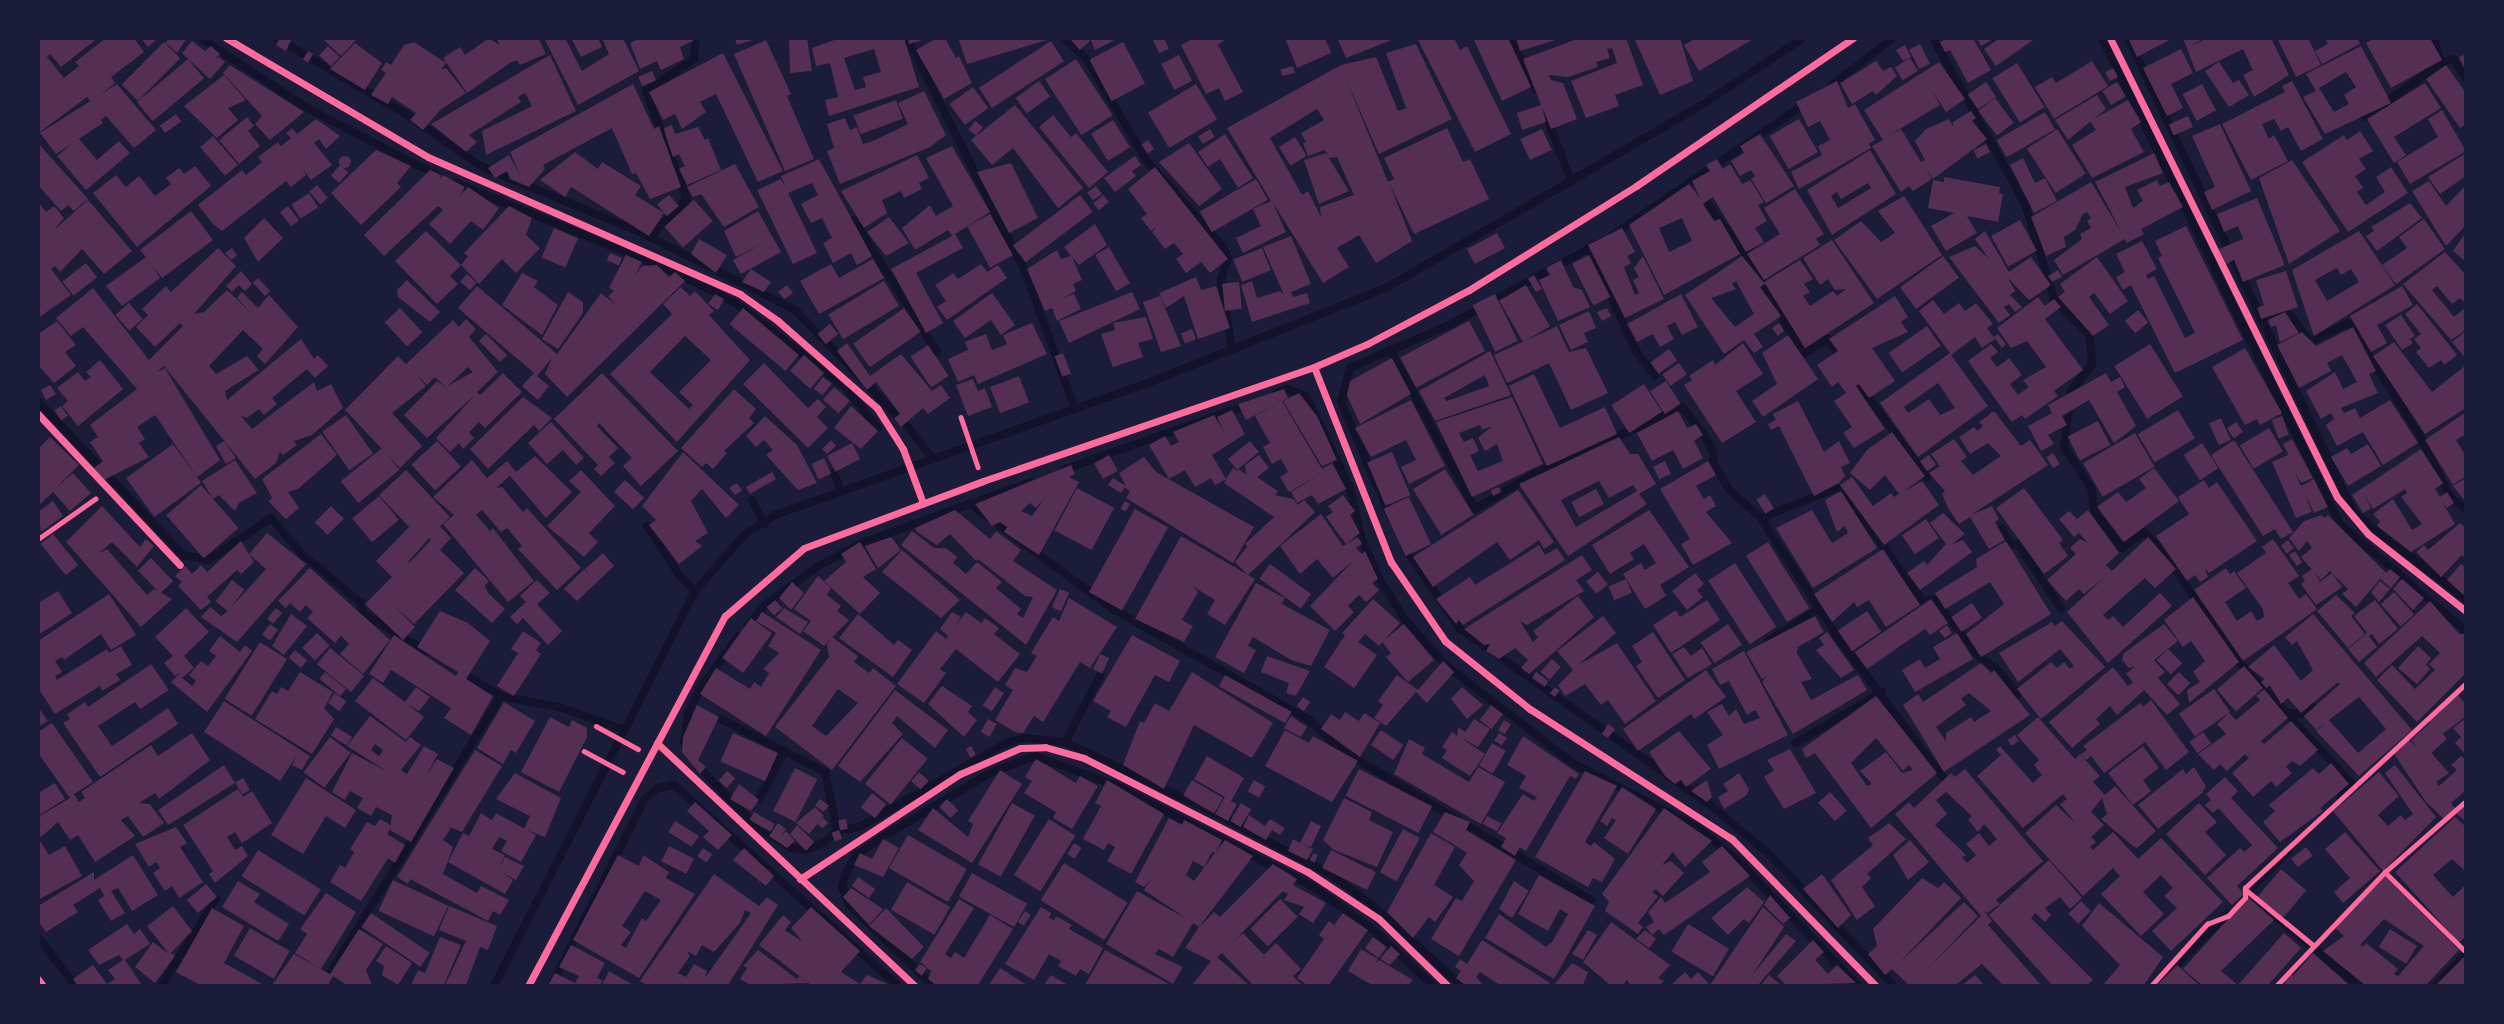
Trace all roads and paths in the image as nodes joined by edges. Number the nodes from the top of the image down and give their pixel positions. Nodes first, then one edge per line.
1 (226, 38) edge
2 (1853, 38) edge
3 (2110, 38) edge
4 (1314, 367) junction
5 (38, 414) edge
6 (961, 417) dead end
7 (976, 463) dead end
8 (109, 488) junction
9 (923, 503) junction
10 (38, 539) edge
11 (180, 565) dead end
12 (2466, 611) edge
13 (2466, 683) edge
14 (596, 726) dead end
15 (657, 743) junction
16 (632, 745) dead end
17 (584, 751) dead end
18 (620, 770) dead end
19 (2466, 801) edge
20 (2385, 872) junction
21 (800, 879) junction
22 (2245, 888) junction
23 (2312, 944) junction
24 (2464, 950) dead end
25 (38, 979) edge
26 (43, 985) edge
27 (528, 985) edge
28 (915, 985) edge
29 (1448, 985) edge
30 (1876, 985) edge
31 (2151, 985) edge
32 (2276, 985) edge

1 - 9 street
2 - 4 street
3 - 12 street
4 - 9 street
4 - 30 street
5 - 8 street
6 - 7 path
8 - 10 path
8 - 11 street
9 - 15 street
13 - 22 path
14 - 16 path
15 - 21 street
15 - 27 street
17 - 18 path
19 - 20 path
20 - 23 path
20 - 24 path
21 - 28 street
21 - 29 street
22 - 23 path
22 - 31 path
23 - 32 path
25 - 26 street

